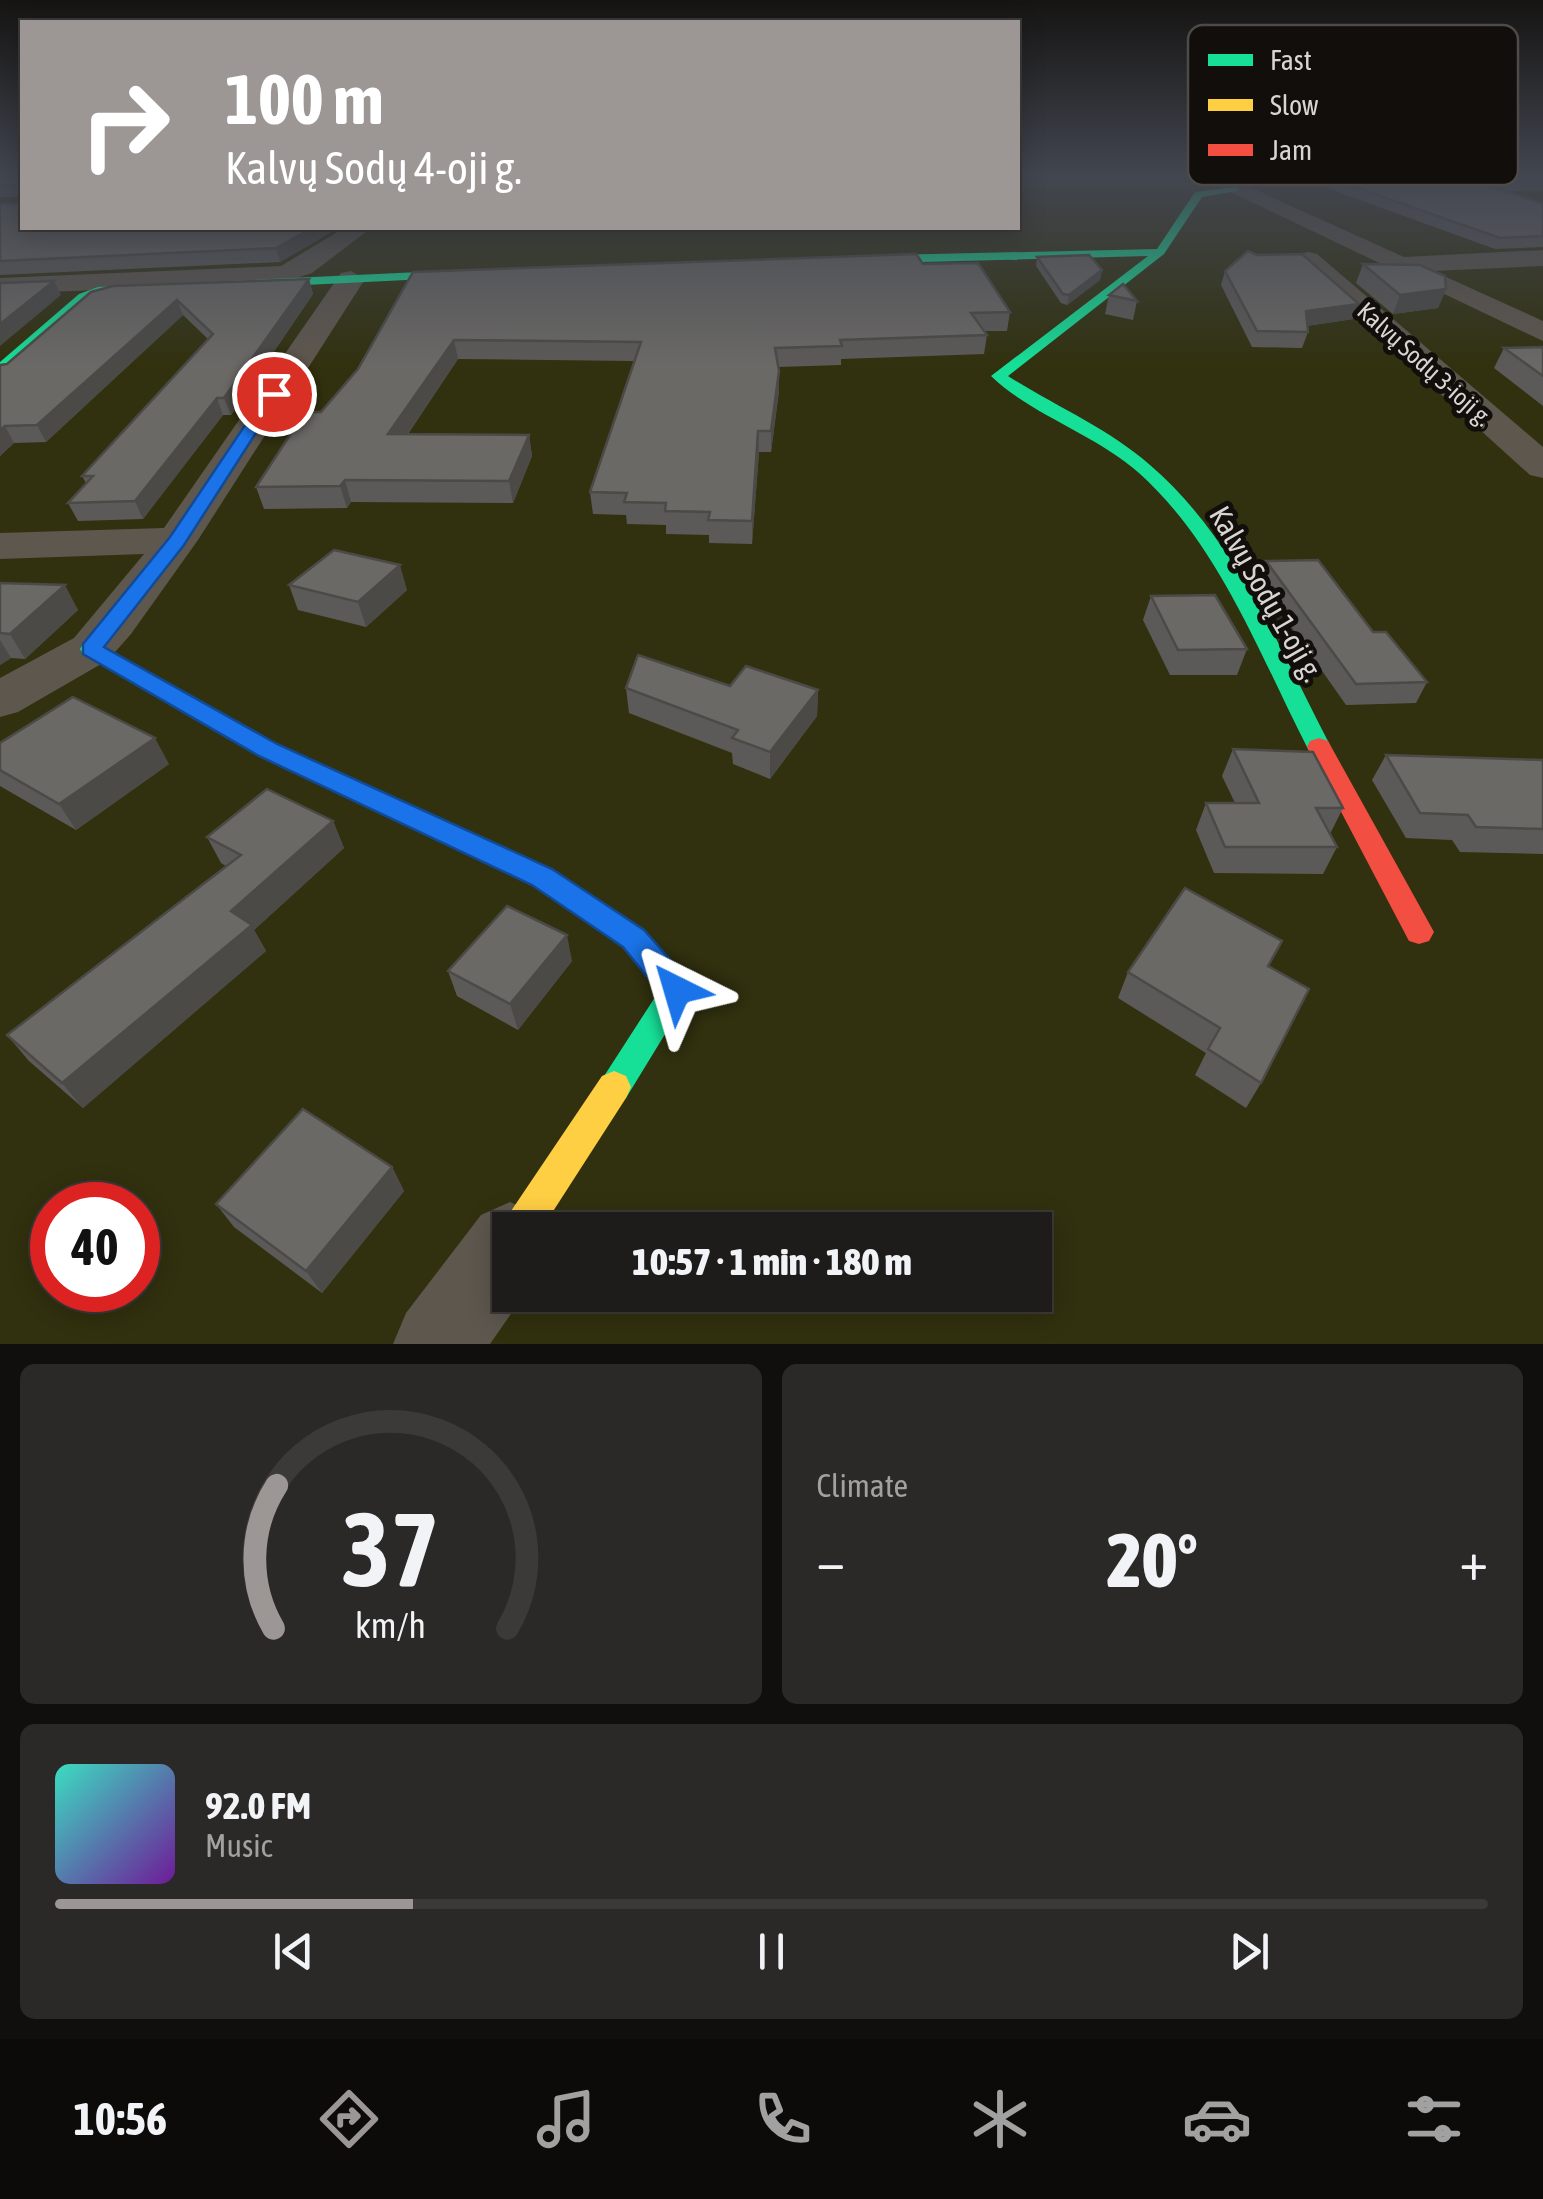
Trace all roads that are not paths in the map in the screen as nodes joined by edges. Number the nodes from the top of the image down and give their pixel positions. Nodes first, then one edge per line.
1 (342, 240) edge
2 (1168, 240) edge
3 (1342, 240) edge
4 (1160, 252) junction
5 (1373, 254) junction
6 (1543, 258) edge
7 (829, 261) edge
8 (1399, 265) junction
9 (512, 272) edge
10 (351, 278) junction
11 (0, 286) edge
12 (1543, 332) edge
13 (0, 368) edge
14 (1543, 467) edge
15 (177, 540) junction
16 (0, 546) edge
17 (91, 649) junction
18 (0, 700) edge
19 (1419, 932) dead end
20 (532, 1212) edge
21 (492, 1269) edge
22 (437, 1344) edge

1 - 11 street
2 - 4 street
3 - 5 street
4 - 7 street
4 - 19 street, Kalvų Sodų 1-oji g.
5 - 8 street
5 - 14 street, Kalvų Sodų 3-ioji g.
6 - 8 street
8 - 12 street
9 - 10 street
10 - 13 street
10 - 15 street
15 - 16 street
15 - 17 street
17 - 18 street
17 - 20 street
21 - 22 street

